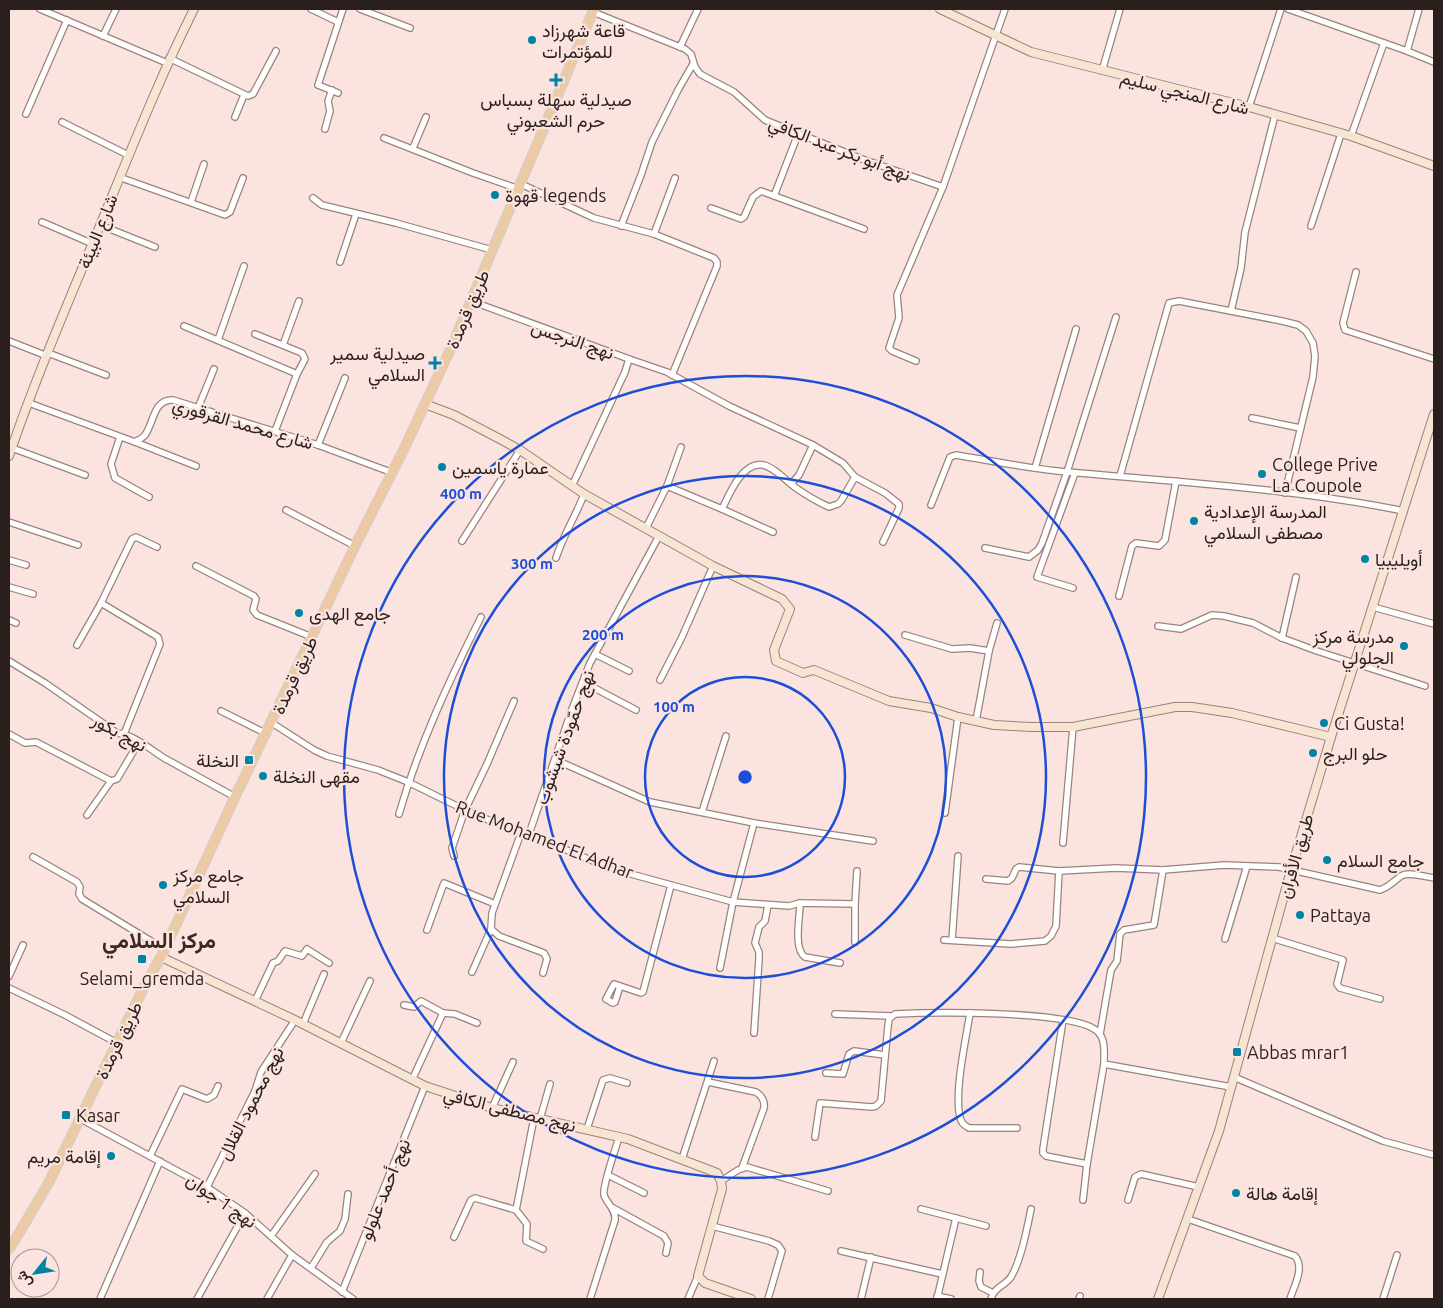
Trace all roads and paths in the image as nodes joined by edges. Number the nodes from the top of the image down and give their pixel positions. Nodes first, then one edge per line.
1 (44, 9) edge
2 (116, 9) edge
3 (194, 9) edge
4 (311, 9) edge
5 (343, 9) edge
6 (360, 9) edge
7 (698, 9) edge
8 (940, 9) edge
9 (1005, 9) edge
10 (1120, 9) edge
11 (1281, 9) edge
12 (1288, 9) edge
13 (1419, 9) edge
14 (594, 10) edge
15 (67, 20) junction
16 (338, 22) junction
17 (410, 28) dead end
18 (103, 36) junction
19 (995, 36) junction
20 (1384, 43) junction
21 (680, 47) junction
22 (276, 51) dead end
23 (1408, 51) junction
24 (168, 60) junction
25 (1434, 62) edge
26 (693, 64) junction
27 (1102, 71) junction
28 (332, 90) junction
29 (338, 93) dead end
30 (244, 95) junction
31 (1249, 107) junction
32 (26, 114) dead end
33 (1275, 115) junction
34 (235, 117) dead end
35 (426, 117) dead end
36 (62, 122) dead end
37 (325, 129) dead end
38 (798, 134) junction
39 (1341, 134) junction
40 (1351, 136) junction
41 (384, 138) dead end
42 (413, 148) junction
43 (128, 155) junction
44 (204, 164) dead end
45 (1434, 166) edge
46 (119, 176) junction
47 (243, 178) dead end
48 (675, 178) dead end
49 (520, 186) junction
50 (943, 187) junction
51 (774, 196) junction
52 (313, 198) dead end
53 (191, 202) junction
54 (711, 208) dead end
55 (356, 214) junction
56 (42, 222) dead end
57 (100, 225) junction
58 (621, 226) junction
59 (1311, 226) dead end
60 (864, 228) dead end
61 (654, 234) junction
62 (93, 244) junction
63 (155, 247) dead end
64 (492, 250) junction
65 (340, 262) dead end
66 (244, 266) dead end
67 (1356, 272) dead end
68 (299, 301) dead end
69 (471, 301) junction
70 (1230, 311) junction
71 (1116, 317) dead end
72 (184, 326) dead end
73 (1076, 330) dead end
74 (255, 334) dead end
75 (218, 340) junction
76 (9, 341) edge
77 (283, 345) junction
78 (47, 354) junction
79 (629, 358) junction
80 (1434, 359) edge
81 (916, 361) dead end
82 (214, 370) dead end
83 (297, 374) junction
84 (106, 375) dead end
85 (672, 375) junction
86 (345, 378) dead end
87 (29, 403) junction
88 (425, 404) junction
89 (198, 408) junction
90 (1434, 414) edge
91 (1252, 418) dead end
92 (1300, 428) junction
93 (275, 431) junction
94 (120, 437) junction
95 (135, 442) junction
96 (318, 445) junction
97 (813, 445) junction
98 (681, 447) dead end
99 (12, 448) junction
100 (520, 450) junction
101 (9, 456) edge
102 (196, 466) dead end
103 (1035, 468) junction
104 (1067, 472) junction
105 (392, 473) junction
106 (1075, 473) junction
107 (85, 475) dead end
108 (1120, 476) junction
109 (855, 477) junction
110 (1176, 482) junction
111 (791, 484) junction
112 (572, 486) junction
113 (667, 486) junction
114 (1285, 493) junction
115 (584, 494) junction
116 (149, 497) dead end
117 (931, 505) dead end
118 (722, 509) junction
119 (286, 510) dead end
120 (1404, 511) junction
121 (9, 522) edge
122 (646, 528) junction
123 (773, 532) dead end
124 (659, 536) junction
125 (462, 541) dead end
126 (883, 542) dead end
127 (78, 545) dead end
128 (355, 546) junction
129 (157, 547) dead end
130 (985, 548) dead end
131 (556, 558) dead end
132 (9, 560) edge
133 (26, 565) dead end
134 (196, 566) dead end
135 (713, 566) junction
136 (1296, 577) dead end
137 (9, 587) edge
138 (1073, 588) dead end
139 (33, 594) dead end
140 (1119, 596) dead end
141 (101, 603) junction
142 (1373, 607) junction
143 (481, 617) dead end
144 (9, 620) edge
145 (997, 622) dead end
146 (16, 624) dead end
147 (1434, 624) edge
148 (1158, 626) dead end
149 (905, 635) dead end
150 (312, 637) junction
151 (1282, 638) junction
152 (77, 645) dead end
153 (989, 651) junction
154 (595, 654) junction
155 (9, 661) edge
156 (1354, 664) junction
157 (629, 671) dead end
158 (660, 680) dead end
159 (583, 682) junction
160 (1425, 686) dead end
161 (514, 701) dead end
162 (636, 710) dead end
163 (221, 711) dead end
164 (958, 717) junction
165 (976, 721) junction
166 (272, 723) junction
167 (1073, 727) junction
168 (9, 734) edge
169 (124, 734) junction
170 (267, 734) junction
171 (726, 736) dead end
172 (1331, 736) junction
173 (139, 742) junction
174 (556, 760) junction
175 (111, 781) junction
176 (408, 782) junction
177 (235, 796) junction
178 (465, 810) junction
179 (702, 812) junction
180 (945, 813) dead end
181 (399, 814) dead end
182 (87, 815) dead end
183 (754, 823) junction
184 (521, 833) junction
185 (529, 834) junction
186 (873, 842) dead end
187 (1063, 843) dead end
188 (454, 856) dead end
189 (958, 856) dead end
190 (34, 857) dead end
191 (1247, 866) junction
192 (1163, 870) junction
193 (1291, 870) junction
194 (857, 871) dead end
195 (1059, 871) junction
196 (1434, 878) edge
197 (986, 879) dead end
198 (671, 885) junction
199 (733, 902) junction
200 (800, 903) junction
201 (495, 904) junction
202 (855, 904) junction
203 (768, 905) junction
204 (491, 929) junction
205 (428, 930) dead end
206 (1272, 938) junction
207 (1225, 939) dead end
208 (944, 940) dead end
209 (952, 940) junction
210 (855, 942) dead end
211 (23, 944) dead end
212 (162, 953) junction
213 (329, 963) dead end
214 (840, 963) dead end
215 (720, 968) dead end
216 (472, 972) dead end
217 (543, 973) dead end
218 (324, 974) dead end
219 (9, 976) edge
220 (370, 982) dead end
221 (620, 986) dead end
222 (9, 988) edge
223 (1380, 999) dead end
224 (255, 1001) junction
225 (404, 1005) dead end
226 (443, 1013) junction
227 (970, 1013) junction
228 (836, 1014) dead end
229 (891, 1016) junction
230 (294, 1020) junction
231 (1063, 1020) junction
232 (477, 1023) dead end
233 (303, 1024) junction
234 (754, 1033) dead end
235 (1100, 1034) junction
236 (117, 1043) junction
237 (341, 1043) junction
238 (886, 1055) junction
239 (714, 1061) dead end
240 (513, 1062) dead end
241 (1104, 1064) junction
242 (826, 1073) dead end
243 (1234, 1077) junction
244 (412, 1080) junction
245 (708, 1082) junction
246 (627, 1083) dead end
247 (550, 1084) dead end
248 (218, 1086) dead end
249 (424, 1086) junction
250 (1231, 1087) junction
251 (492, 1108) junction
252 (79, 1118) junction
253 (537, 1118) junction
254 (1017, 1128) dead end
255 (588, 1129) junction
256 (619, 1137) junction
257 (815, 1137) dead end
258 (1434, 1155) edge
259 (150, 1156) junction
260 (682, 1160) junction
261 (160, 1161) junction
262 (1087, 1164) junction
263 (742, 1168) junction
264 (315, 1174) dead end
265 (608, 1174) junction
266 (721, 1181) junction
267 (208, 1187) junction
268 (1199, 1187) junction
269 (828, 1191) dead end
270 (644, 1193) dead end
271 (348, 1194) dead end
272 (1082, 1200) dead end
273 (1128, 1200) dead end
274 (611, 1207) junction
275 (921, 1209) dead end
276 (1031, 1209) dead end
277 (516, 1210) junction
278 (245, 1213) junction
279 (956, 1218) junction
280 (1188, 1219) junction
281 (712, 1226) junction
282 (986, 1226) dead end
283 (271, 1236) junction
284 (454, 1237) dead end
285 (9, 1249) edge
286 (543, 1249) dead end
287 (841, 1251) dead end
288 (666, 1253) dead end
289 (292, 1255) junction
290 (1397, 1255) dead end
291 (872, 1257) junction
292 (311, 1268) junction
293 (980, 1272) dead end
294 (942, 1274) junction
295 (698, 1276) junction
296 (344, 1295) edge
297 (992, 1296) edge
298 (937, 1298) edge
299 (100, 1299) edge
300 (197, 1299) edge
301 (267, 1299) edge
302 (353, 1299) edge
303 (590, 1299) edge
304 (688, 1299) edge
305 (750, 1299) edge
306 (768, 1299) edge
307 (861, 1299) edge
308 (951, 1299) edge
309 (1158, 1299) edge
310 (1290, 1299) edge
311 (1383, 1299) edge

1 - 15 street
2 - 18 street
3 - 24 street, شارع البيئة
4 - 16 street
5 - 16 street
6 - 17 street
7 - 21 street
8 - 19 street, شارع المنجي سليم
9 - 19 street
10 - 27 street
11 - 31 street
12 - 20 street
13 - 23 street
14 - 21 street
14 - 49 main road, طريق قرمدة
15 - 18 street
15 - 32 street
16 - 28 street
18 - 24 street
19 - 27 street, شارع المنجي سليم
19 - 50 street
20 - 23 street
20 - 40 street
21 - 26 street, نهج أبو بكر عبد الكافي
22 - 30 street
23 - 25 street
24 - 30 street
24 - 43 street, شارع البيئة
26 - 38 street, نهج أبو بكر عبد الكافي
26 - 58 street
27 - 31 street, شارع المنجي سليم
28 - 29 street
28 - 37 street
30 - 34 street
31 - 33 street, شارع المنجي سليم
33 - 39 street, شارع المنجي سليم
33 - 70 street
35 - 42 street
36 - 43 street
38 - 50 street, نهج أبو بكر عبد الكافي
38 - 51 street
39 - 40 street, شارع المنجي سليم
39 - 59 street
40 - 45 street, شارع المنجي سليم
41 - 42 street
42 - 49 street
43 - 46 street, شارع البيئة
44 - 53 street
46 - 53 street
46 - 57 street, شارع البيئة
47 - 53 street
48 - 61 street
49 - 58 street
49 - 64 main road, طريق قرمدة
50 - 81 street
51 - 54 street
51 - 60 street
52 - 55 street
55 - 64 street
55 - 65 street
56 - 62 street
57 - 62 street, شارع البيئة
57 - 63 street
58 - 61 street
61 - 85 street
62 - 78 street, شارع البيئة
64 - 69 main road, طريق قرمدة
66 - 75 street
67 - 80 street
68 - 77 street
69 - 79 street, نهج النرجس
69 - 88 main road, طريق قرمدة
70 - 92 street
70 - 108 street
71 - 104 street
72 - 75 street
73 - 103 street
74 - 77 street
75 - 83 street
76 - 78 street
77 - 83 street
78 - 84 street
78 - 87 street, شارع البيئة
79 - 85 street
79 - 112 street, نهج النرجس
82 - 89 street
83 - 93 street
85 - 97 street
86 - 96 street
87 - 94 street
87 - 99 street, شارع البيئة
88 - 100 street
88 - 105 main road, طريق قرمدة
89 - 93 street, شارع محمد القرقوري
89 - 95 street, شارع محمد القرقوري
90 - 120 street, طريق الأفران
91 - 92 street
92 - 114 street
93 - 96 street, شارع محمد القرقوري
94 - 95 street
94 - 116 street
95 - 102 street
96 - 105 street, شارع محمد القرقوري
97 - 109 street
97 - 111 street
98 - 113 street
99 - 101 street, شارع البيئة
99 - 107 street
100 - 112 street
100 - 125 street
103 - 104 street
103 - 117 street
104 - 106 street
104 - 130 street
105 - 128 main road, طريق قرمدة
106 - 108 street
106 - 138 street
108 - 110 street
109 - 111 street
109 - 126 street
110 - 114 street
110 - 140 street
111 - 118 street
112 - 115 street
113 - 118 street
113 - 122 street
114 - 120 street
115 - 122 street
115 - 131 street
118 - 123 street
119 - 128 street
120 - 142 street, طريق الأفران
121 - 127 street
122 - 124 street
124 - 135 street
124 - 154 street, نهج حمّودة شبشوب
128 - 150 main road, طريق قرمدة
129 - 141 street
132 - 133 street
134 - 150 street
135 - 158 street
135 - 164 street
136 - 151 street
137 - 139 street
141 - 152 street
141 - 169 street
142 - 147 street
142 - 156 street, طريق الأفران
143 - 176 street
144 - 146 street
145 - 153 street
148 - 151 street
149 - 153 street
150 - 166 main road, طريق قرمدة
151 - 156 street
153 - 165 street
154 - 157 street
154 - 159 street, نهج حمّودة شبشوب
155 - 169 street, نهج بكور
156 - 160 street
156 - 172 street, طريق الأفران
159 - 162 street
159 - 174 street, نهج حمّودة شبشوب
161 - 178 street
163 - 170 street
164 - 165 street
164 - 180 street
165 - 167 street
166 - 170 main road, طريق قرمدة
166 - 176 street, Rue Mohamed El Adhar
167 - 172 street
167 - 187 street
168 - 175 street
169 - 173 street, نهج بكور
170 - 177 main road, طريق قرمدة
171 - 179 street
172 - 193 street, طريق الأفران
173 - 175 street
173 - 177 street, نهج بكور
174 - 179 street
174 - 185 street, نهج حمّودة شبشوب
175 - 182 street
176 - 178 street, Rue Mohamed El Adhar
176 - 181 street
177 - 212 main road, طريق قرمدة
178 - 184 street, Rue Mohamed El Adhar
178 - 188 street
179 - 183 street
183 - 186 street
183 - 199 street
184 - 185 street, Rue Mohamed El Adhar
184 - 201 street
185 - 198 street, Rue Mohamed El Adhar
189 - 209 street
190 - 212 street
191 - 192 street
191 - 193 street
191 - 207 street
192 - 195 street
192 - 235 street
193 - 196 street
193 - 206 street, طريق الأفران
194 - 202 street
195 - 197 street
195 - 209 street
198 - 199 street, Rue Mohamed El Adhar
198 - 221 street
199 - 203 street, Rue Mohamed El Adhar
199 - 215 street
200 - 202 street, Rue Mohamed El Adhar
200 - 203 street, Rue Mohamed El Adhar
200 - 214 street
201 - 204 street
201 - 205 street
202 - 210 street
203 - 234 street
204 - 216 street
204 - 217 street
206 - 223 street
206 - 243 street, طريق الأفران
208 - 209 street
211 - 219 street
212 - 224 street, نهج مصطفى الكافي
212 - 236 main road, طريق قرمدة
213 - 224 street
218 - 233 street
220 - 237 street
222 - 236 street
224 - 230 street, نهج مصطفى الكافي
225 - 226 street
226 - 232 street
226 - 244 street
227 - 229 street
227 - 231 street
227 - 254 street
228 - 229 street
229 - 238 street
230 - 233 street, نهج مصطفى الكافي
230 - 267 street, نهج محمود القلال
231 - 235 street
231 - 262 street
233 - 237 street, نهج مصطفى الكافي
235 - 241 street
236 - 252 main road, طريق قرمدة
237 - 244 street, نهج مصطفى الكافي
238 - 242 street
238 - 257 street
239 - 245 street
240 - 251 street
241 - 250 street
241 - 262 street
243 - 250 street, طريق الأفران
243 - 258 street
244 - 249 street, نهج مصطفى الكافي
245 - 260 street
245 - 263 street
246 - 255 street
247 - 253 street
248 - 259 street
249 - 251 street, نهج مصطفى الكافي
249 - 296 street, نهج أحمد علولو
250 - 268 street, طريق الأفران
251 - 253 street, نهج مصطفى الكافي
252 - 259 street, نهج 1 جوان
252 - 285 main road, طريق قرمدة
253 - 255 street, نهج مصطفى الكافي
253 - 277 street
255 - 256 street, نهج مصطفى الكافي
256 - 260 street, نهج مصطفى الكافي
256 - 265 street
259 - 261 street, نهج 1 جوان
260 - 266 street, نهج مصطفى الكافي
261 - 267 street, نهج 1 جوان
261 - 299 street
262 - 272 street
263 - 266 street
263 - 269 street
264 - 283 street
265 - 270 street
265 - 274 street
266 - 281 street
267 - 278 street, نهج 1 جوان
268 - 273 street
268 - 280 street, طريق الأفران
271 - 292 street
274 - 288 street
274 - 303 street
275 - 279 street
276 - 297 street
277 - 284 street
277 - 286 street
278 - 283 street, نهج 1 جوان
278 - 300 street
279 - 282 street
279 - 294 street
280 - 309 street, طريق الأفران
280 - 310 street
281 - 295 street
281 - 306 street
283 - 289 street, نهج 1 جوان
287 - 291 street
289 - 292 street, نهج 1 جوان
289 - 301 street
290 - 311 street
291 - 294 street
291 - 307 street
292 - 296 street, نهج 1 جوان
293 - 297 street
294 - 298 street
295 - 304 street
295 - 305 street
296 - 302 street, نهج 1 جوان
298 - 308 street

